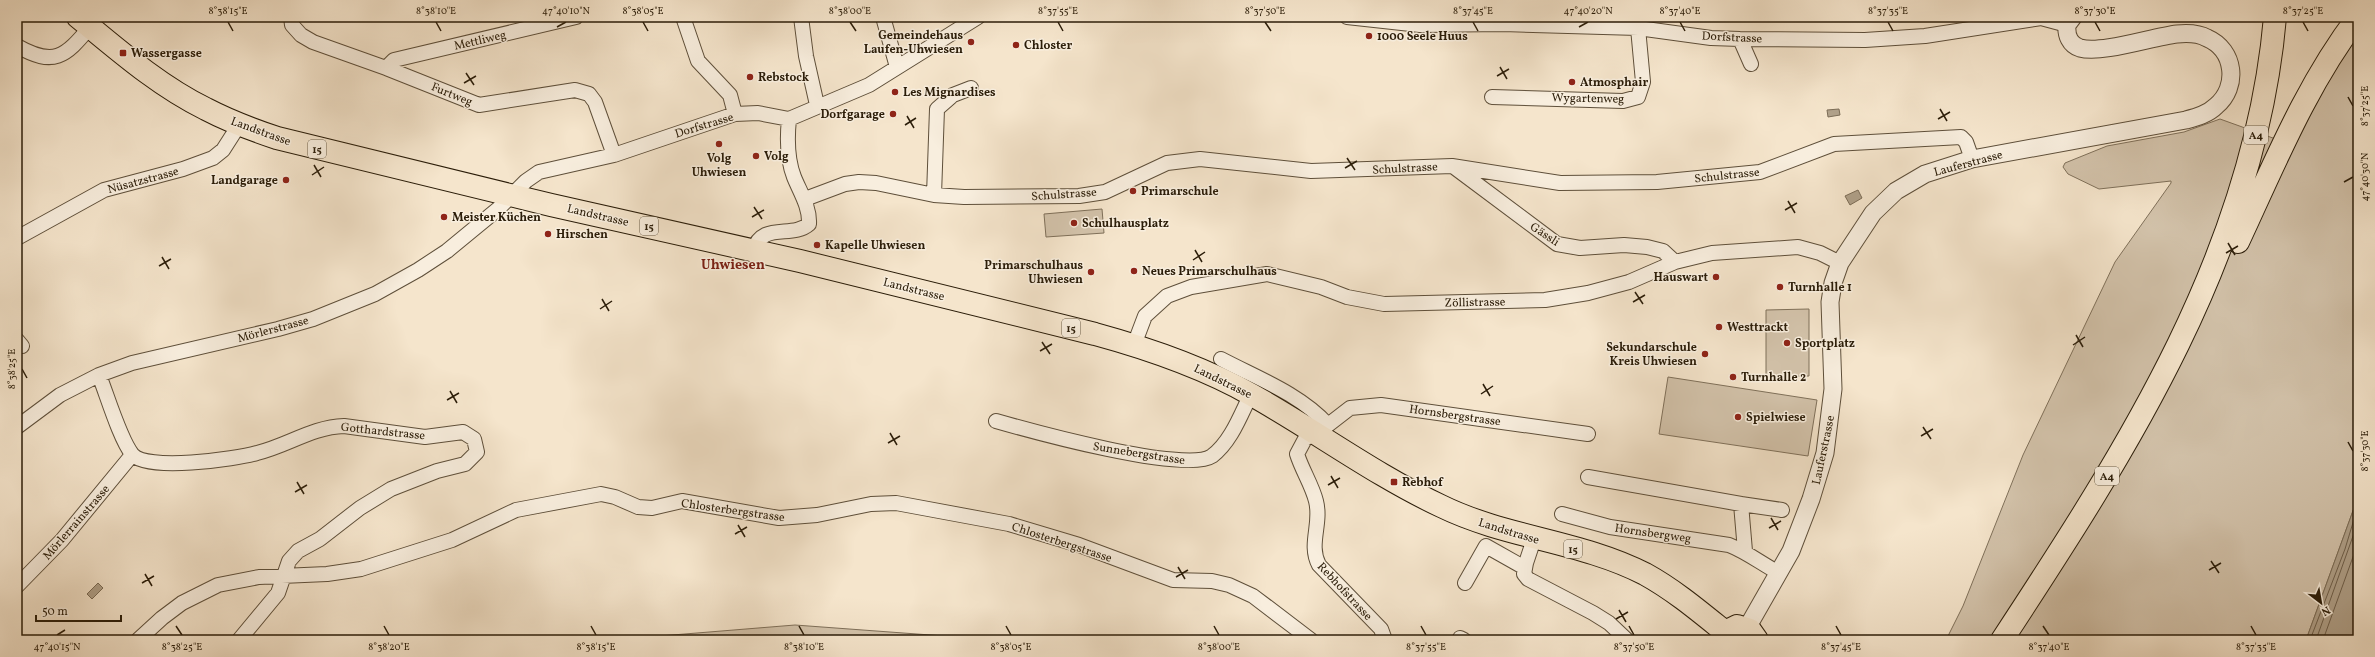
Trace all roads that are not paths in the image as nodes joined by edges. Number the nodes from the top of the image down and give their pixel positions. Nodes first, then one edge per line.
1 (291, 17) edge
2 (576, 17) edge
3 (683, 17) edge
4 (802, 17) edge
5 (883, 17) edge
6 (978, 17) edge
7 (1347, 17) edge
8 (2275, 17) edge
9 (2288, 17) edge
10 (2358, 18) edge
11 (88, 20) edge
12 (1503, 21) edge
13 (2070, 21) edge
14 (957, 23) edge
15 (1638, 28) junction
16 (1740, 39) junction
17 (17, 46) edge
18 (1751, 64) dead end
19 (898, 67) junction
20 (386, 68) junction
21 (971, 88) dead end
22 (1492, 96) dead end
23 (817, 105) junction
24 (735, 114) junction
25 (789, 119) junction
26 (239, 125) junction
27 (614, 155) junction
28 (1972, 159) junction
29 (1452, 166) junction
30 (512, 195) junction
31 (934, 195) junction
32 (804, 199) junction
33 (17, 238) edge
34 (2238, 242) junction
35 (753, 251) junction
36 (1675, 262) junction
37 (1840, 263) junction
38 (1134, 345) junction
39 (1221, 359) dead end
40 (99, 375) junction
41 (1251, 394) junction
42 (996, 421) dead end
43 (17, 427) edge
44 (1322, 429) junction
45 (1588, 434) dead end
46 (132, 455) junction
47 (1588, 477) dead end
48 (1741, 504) junction
49 (1782, 510) dead end
50 (1562, 514) dead end
51 (1534, 539) junction
52 (1745, 551) junction
53 (1525, 568) junction
54 (1779, 573) junction
55 (285, 576) junction
56 (1465, 583) dead end
57 (17, 586) edge
58 (1752, 634) edge
59 (1723, 636) edge
60 (138, 640) edge
61 (239, 640) edge
62 (1311, 640) edge
63 (1385, 640) edge
64 (1627, 640) edge
65 (2002, 640) edge
66 (2016, 640) edge

1 - 20 street, Furtweg
2 - 20 street, Mettliweg
3 - 24 street
4 - 23 street
5 - 19 street
6 - 14 street
7 - 12 street, Dorfstrasse
8 - 65 main road, A4
9 - 34 main road, A4
10 - 34 main road
11 - 17 street
11 - 26 main road, Landstrasse / 15
12 - 15 street, Dorfstrasse
13 - 16 street, Dorfstrasse
13 - 28 street, Lauferstrasse
14 - 19 street
15 - 16 street, Dorfstrasse
15 - 22 street, Wygartenweg
16 - 18 street
19 - 23 street
20 - 27 street, Furtweg
21 - 31 street
23 - 25 street
24 - 25 street, Dorfstrasse
24 - 27 street, Dorfstrasse
25 - 32 street
26 - 30 main road, Landstrasse / 15
26 - 33 street, Nüsatzstrasse
27 - 30 street, Dorfstrasse
28 - 29 street, Schulstrasse
28 - 37 street, Lauferstrasse
29 - 31 street, Schulstrasse
29 - 36 street, Gässli
30 - 35 main road, Landstrasse / 15
30 - 40 street, Mörlerstrasse
31 - 32 street, Schulstrasse
32 - 35 street
34 - 66 main road, A4
35 - 38 main road, Landstrasse / 15
36 - 37 street, Zöllistrasse
36 - 38 street, Zöllistrasse
37 - 54 street, Lauferstrasse
38 - 41 main road, Landstrasse / 15
39 - 44 street
40 - 43 street, Mörlerstrasse
40 - 46 street
41 - 42 street, Sunnebergstrasse
41 - 44 main road, Landstrasse / 15
44 - 45 street, Hornsbergstrasse
44 - 51 main road, Landstrasse / 15
44 - 63 street, Rebhofstrasse
46 - 55 street, Gotthardstrasse
46 - 57 street, Mörlerrainstrasse
47 - 48 street
48 - 49 street
48 - 52 street
50 - 52 street, Hornsbergweg
51 - 53 street
51 - 59 main road, Landstrasse / 15
52 - 54 street, Hornsbergweg
53 - 56 street
53 - 64 street
54 - 58 street, Lauferstrasse
55 - 60 street, Chlosterbergstrasse
55 - 61 street, Gotthardstrasse
55 - 62 street, Chlosterbergstrasse
58 - 59 main road

